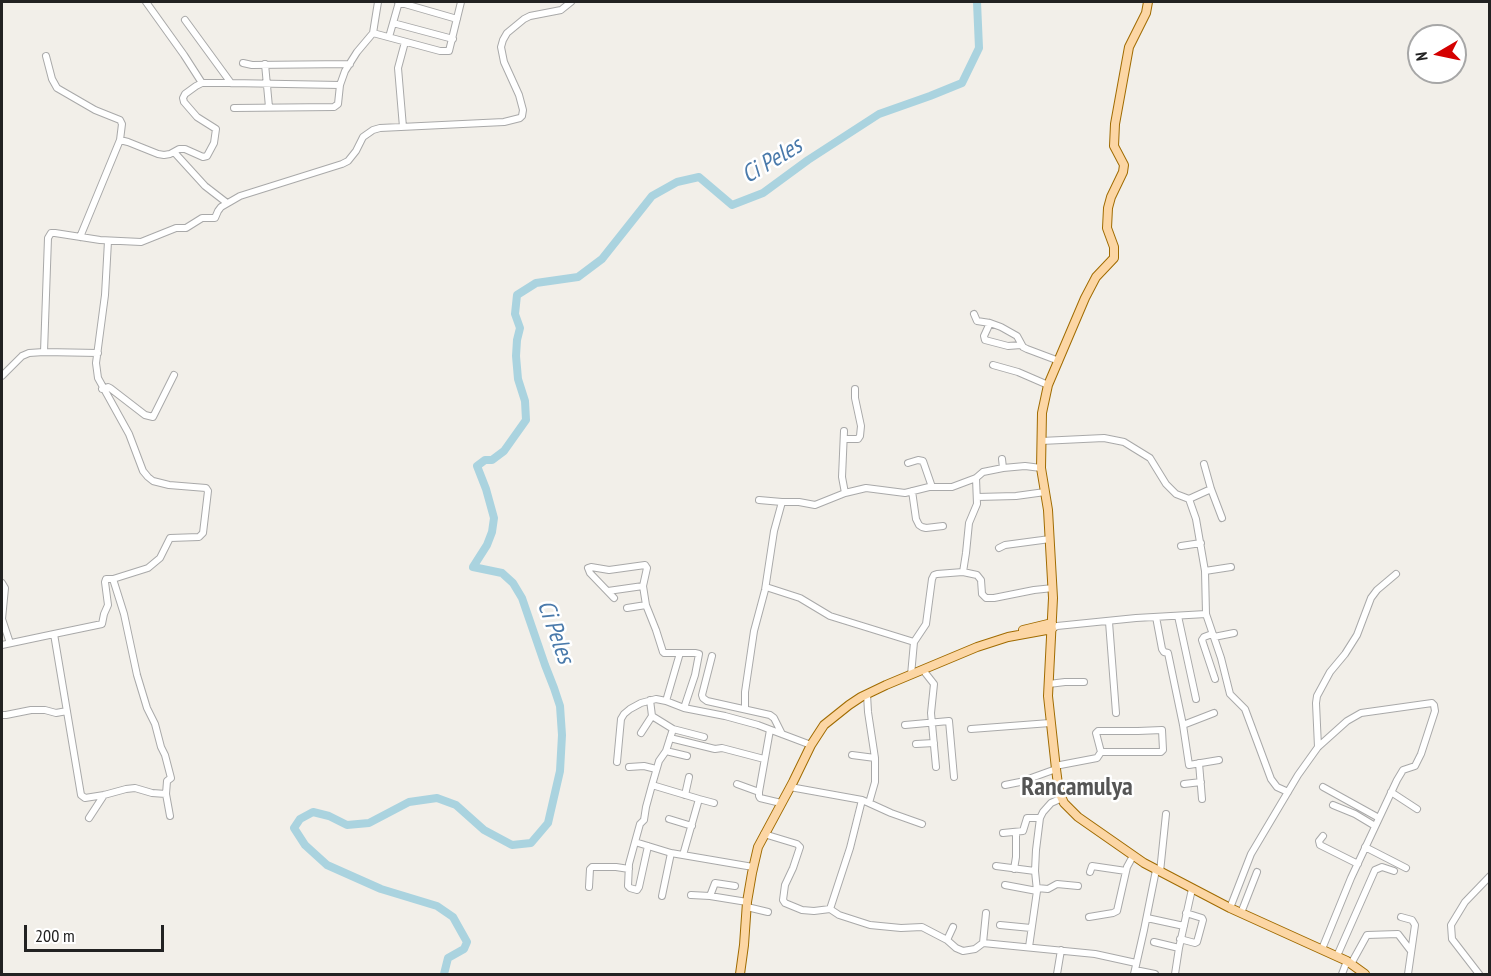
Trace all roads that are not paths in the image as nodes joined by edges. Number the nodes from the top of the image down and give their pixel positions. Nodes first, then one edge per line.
1 (146, 2) edge
2 (378, 2) edge
3 (398, 2) edge
4 (461, 2) edge
5 (572, 2) edge
6 (1148, 2) edge
7 (423, 5) edge
8 (457, 19) junction
9 (185, 20) dead end
10 (393, 23) junction
11 (373, 33) junction
12 (389, 37) junction
13 (453, 39) junction
14 (405, 42) junction
15 (46, 56) dead end
16 (243, 63) dead end
17 (265, 64) junction
18 (350, 64) junction
19 (202, 83) junction
20 (231, 83) junction
21 (267, 84) junction
22 (340, 85) junction
23 (269, 107) junction
24 (234, 108) dead end
25 (403, 127) junction
26 (120, 140) junction
27 (174, 152) junction
28 (227, 203) junction
29 (80, 237) junction
30 (108, 241) junction
31 (975, 314) dead end
32 (990, 323) junction
33 (1022, 345) junction
34 (44, 352) junction
35 (98, 353) junction
36 (1059, 361) junction
37 (993, 365) dead end
38 (174, 375) dead end
39 (2, 376) edge
40 (1048, 385) junction
41 (102, 389) junction
42 (855, 389) dead end
43 (844, 431) dead end
44 (844, 439) junction
45 (1041, 441) junction
46 (1002, 459) dead end
47 (908, 463) dead end
48 (1204, 464) dead end
49 (1003, 468) junction
50 (1041, 468) junction
51 (976, 478) junction
52 (932, 487) junction
53 (1211, 489) junction
54 (912, 491) junction
55 (1045, 492) junction
56 (845, 493) junction
57 (977, 497) junction
58 (1189, 499) junction
59 (759, 500) dead end
60 (782, 502) junction
61 (1222, 518) dead end
62 (942, 526) dead end
63 (1050, 539) junction
64 (1201, 543) junction
65 (1181, 546) dead end
66 (999, 548) dead end
67 (1231, 567) dead end
68 (1205, 571) junction
69 (963, 572) junction
70 (1396, 574) dead end
71 (113, 579) junction
72 (2, 583) edge
73 (643, 586) junction
74 (765, 587) junction
75 (1053, 588) junction
76 (608, 591) junction
77 (614, 598) dead end
78 (646, 605) junction
79 (627, 608) dead end
80 (1053, 609) junction
81 (1206, 614) junction
82 (1178, 616) junction
83 (1156, 617) junction
84 (1109, 622) junction
85 (1054, 626) junction
86 (1035, 629) junction
87 (1234, 633) dead end
88 (54, 634) junction
89 (1213, 636) junction
90 (914, 642) junction
91 (10, 643) junction
92 (1051, 644) junction
93 (2, 645) edge
94 (680, 653) junction
95 (712, 656) dead end
96 (923, 670) junction
97 (911, 675) junction
98 (1215, 679) dead end
99 (1084, 682) dead end
100 (1049, 684) junction
101 (867, 694) junction
102 (1196, 699) dead end
103 (650, 700) junction
104 (666, 701) junction
105 (684, 708) junction
106 (746, 709) junction
107 (67, 711) junction
108 (1116, 713) dead end
109 (1214, 713) dead end
110 (2, 715) edge
111 (652, 716) junction
112 (932, 722) junction
113 (1050, 723) junction
114 (905, 725) dead end
115 (1183, 725) junction
116 (673, 729) junction
117 (970, 729) dead end
118 (771, 730) junction
119 (642, 733) dead end
120 (782, 734) junction
121 (704, 737) dead end
122 (670, 738) junction
123 (934, 742) junction
124 (916, 744) dead end
125 (811, 745) junction
126 (1318, 747) junction
127 (666, 751) junction
128 (1101, 752) junction
129 (852, 755) dead end
130 (687, 756) dead end
131 (875, 758) junction
132 (765, 759) junction
133 (1220, 760) dead end
134 (617, 762) dead end
135 (1199, 764) junction
136 (629, 767) dead end
137 (936, 767) dead end
138 (1055, 767) junction
139 (656, 769) junction
140 (689, 777) dead end
141 (954, 777) dead end
142 (1201, 782) junction
143 (737, 784) dead end
144 (1184, 784) dead end
145 (652, 785) junction
146 (1005, 785) dead end
147 (790, 787) junction
148 (1323, 787) dead end
149 (759, 792) junction
150 (1288, 792) junction
151 (1391, 792) junction
152 (166, 794) junction
153 (104, 795) junction
154 (685, 795) junction
155 (1062, 798) junction
156 (699, 799) junction
157 (1202, 799) dead end
158 (861, 800) junction
159 (714, 803) dead end
160 (781, 803) junction
161 (869, 803) junction
162 (1333, 805) dead end
163 (1417, 809) dead end
164 (1166, 814) dead end
165 (170, 816) dead end
166 (89, 818) dead end
167 (1040, 818) junction
168 (1379, 818) junction
169 (669, 819) dead end
170 (922, 824) dead end
171 (692, 826) junction
172 (1375, 826) junction
173 (1016, 832) junction
174 (1003, 833) dead end
175 (764, 834) junction
176 (1323, 836) dead end
177 (635, 842) junction
178 (648, 846) junction
179 (1365, 847) junction
180 (672, 853) junction
181 (683, 855) junction
182 (1132, 856) junction
183 (1358, 864) junction
184 (996, 866) dead end
185 (753, 867) junction
186 (1406, 868) dead end
187 (629, 869) junction
188 (1014, 869) junction
189 (1035, 871) junction
190 (1126, 871) junction
191 (1158, 871) junction
192 (1394, 871) dead end
193 (1090, 872) dead end
194 (1257, 872) dead end
195 (1490, 876) edge
196 (1005, 885) dead end
197 (735, 886) dead end
198 (1078, 886) dead end
199 (589, 887) dead end
200 (1192, 889) junction
201 (1037, 890) junction
202 (691, 895) dead end
203 (711, 896) junction
204 (662, 897) dead end
205 (747, 904) junction
206 (1230, 908) junction
207 (830, 909) junction
208 (768, 912) dead end
209 (986, 913) dead end
210 (1186, 913) junction
211 (1242, 914) junction
212 (1089, 916) dead end
213 (1401, 917) dead end
214 (1147, 918) junction
215 (1000, 925) dead end
216 (1184, 926) junction
217 (953, 927) dead end
218 (1031, 928) junction
219 (1180, 939) junction
220 (947, 940) junction
221 (1154, 942) dead end
222 (983, 943) junction
223 (1029, 947) junction
224 (1179, 948) junction
225 (1322, 949) junction
226 (1061, 950) junction
227 (1411, 951) junction
228 (1337, 956) junction
229 (1349, 962) junction
230 (1135, 969) edge
231 (1476, 974) edge
232 (740, 975) edge
233 (1057, 975) edge
234 (1155, 975) edge
235 (1175, 975) edge
236 (1342, 975) edge
237 (1365, 975) edge
238 (1408, 975) edge

1 - 19 street
2 - 11 street
3 - 7 street
3 - 10 street
4 - 8 street
5 - 25 street
6 - 36 main road
7 - 8 street
8 - 13 street
9 - 20 street
10 - 12 street
10 - 13 street
11 - 12 street
11 - 18 street
12 - 14 street
13 - 14 street
14 - 25 street
15 - 26 street
16 - 17 street
17 - 18 street
17 - 21 street
18 - 22 street
19 - 20 street
19 - 27 street
20 - 21 street
21 - 22 street
21 - 23 street
22 - 23 street
23 - 24 street
25 - 28 street
26 - 27 street
26 - 29 street
27 - 28 street
28 - 30 street
29 - 30 street
29 - 34 street
30 - 35 street
31 - 32 street
32 - 33 street
32 - 33 street
33 - 36 street
34 - 35 street
34 - 39 street
35 - 41 street
36 - 40 main road
37 - 40 street
38 - 41 street
40 - 45 main road
41 - 71 street
42 - 44 street
43 - 44 street
44 - 56 street
45 - 50 main road
45 - 58 street
46 - 49 street
47 - 52 street
48 - 53 street
49 - 50 street
49 - 51 street
50 - 55 main road
51 - 52 street
51 - 57 street
52 - 54 street
53 - 58 street
53 - 61 street
54 - 56 street
54 - 62 street
55 - 57 street
55 - 63 main road
56 - 60 street
57 - 69 street
58 - 64 street
59 - 60 street
60 - 74 street
63 - 66 street
63 - 75 main road
64 - 65 street
64 - 68 street
67 - 68 street
68 - 81 street
69 - 75 street
69 - 90 street
70 - 126 street
71 - 88 street
71 - 152 street
72 - 91 street
73 - 76 street
73 - 76 street
73 - 78 street
74 - 90 street
74 - 106 street
75 - 80 main road
76 - 77 street
78 - 79 street
78 - 94 street
80 - 85 main road
80 - 86 main road
81 - 82 street
81 - 89 street
82 - 83 street
82 - 102 street
83 - 84 street
83 - 115 street
84 - 85 street
84 - 108 street
85 - 86 main road
85 - 92 main road
86 - 92 main road
86 - 96 main road
87 - 89 street
88 - 91 street
88 - 107 street
89 - 98 street
89 - 150 street
90 - 97 street
91 - 93 street
92 - 100 main road
94 - 104 street
94 - 105 street
95 - 106 street
96 - 97 main road
96 - 112 street
97 - 101 main road
99 - 100 street
100 - 113 main road
101 - 125 main road
101 - 131 street
103 - 104 street
103 - 111 street
103 - 134 street
104 - 105 street
105 - 118 street
106 - 120 street
107 - 110 street
107 - 153 street
109 - 115 street
111 - 116 street
111 - 119 street
112 - 114 street
112 - 123 street
112 - 141 street
113 - 117 street
113 - 138 main road
115 - 135 street
116 - 121 street
116 - 122 street
118 - 120 street
118 - 132 street
120 - 125 street
122 - 127 street
122 - 132 street
123 - 124 street
123 - 137 street
125 - 147 main road
126 - 150 street
126 - 151 street
127 - 130 street
127 - 139 street
128 - 128 street
128 - 138 street
129 - 131 street
131 - 161 street
132 - 149 street
133 - 135 street
135 - 142 street
136 - 139 street
138 - 146 street
138 - 155 main road
139 - 145 street
140 - 154 street
142 - 144 street
142 - 157 street
143 - 149 street
145 - 154 street
145 - 177 street
147 - 158 street
147 - 160 main road
148 - 168 street
149 - 160 street
150 - 206 street
151 - 163 street
151 - 168 street
152 - 153 street
152 - 165 street
153 - 166 street
154 - 156 street
155 - 167 street
155 - 182 main road
156 - 159 street
156 - 171 street
158 - 161 street
158 - 207 street
160 - 175 main road
161 - 170 street
162 - 172 street
164 - 191 street
167 - 173 street
167 - 189 street
168 - 172 street
169 - 171 street
171 - 181 street
172 - 179 street
173 - 174 street
173 - 188 street
175 - 185 main road
175 - 207 street
176 - 183 street
177 - 178 street
177 - 187 street
178 - 180 street
178 - 187 street
179 - 183 street
179 - 186 street
180 - 181 street
180 - 204 street
181 - 185 street
182 - 190 street
182 - 191 main road
183 - 225 street
184 - 188 street
185 - 205 main road
187 - 199 street
188 - 189 street
189 - 201 street
190 - 193 street
190 - 212 street
191 - 200 main road
191 - 214 street
192 - 228 street
194 - 211 street
195 - 231 street
196 - 201 street
197 - 203 street
198 - 201 street
200 - 206 main road
200 - 210 street
201 - 218 street
202 - 203 street
203 - 205 street
205 - 208 street
205 - 232 main road
206 - 211 main road
207 - 220 street
209 - 222 street
210 - 216 street
210 - 219 street
211 - 225 main road
213 - 227 street
214 - 216 street
214 - 230 street
215 - 218 street
216 - 219 street
217 - 220 street
218 - 223 street
219 - 224 street
220 - 222 street
221 - 224 street
222 - 223 street
223 - 226 street
224 - 235 street
225 - 228 main road
226 - 230 street
226 - 233 street
227 - 229 street
227 - 238 street
228 - 229 main road
229 - 236 street
229 - 237 main road
230 - 234 street

